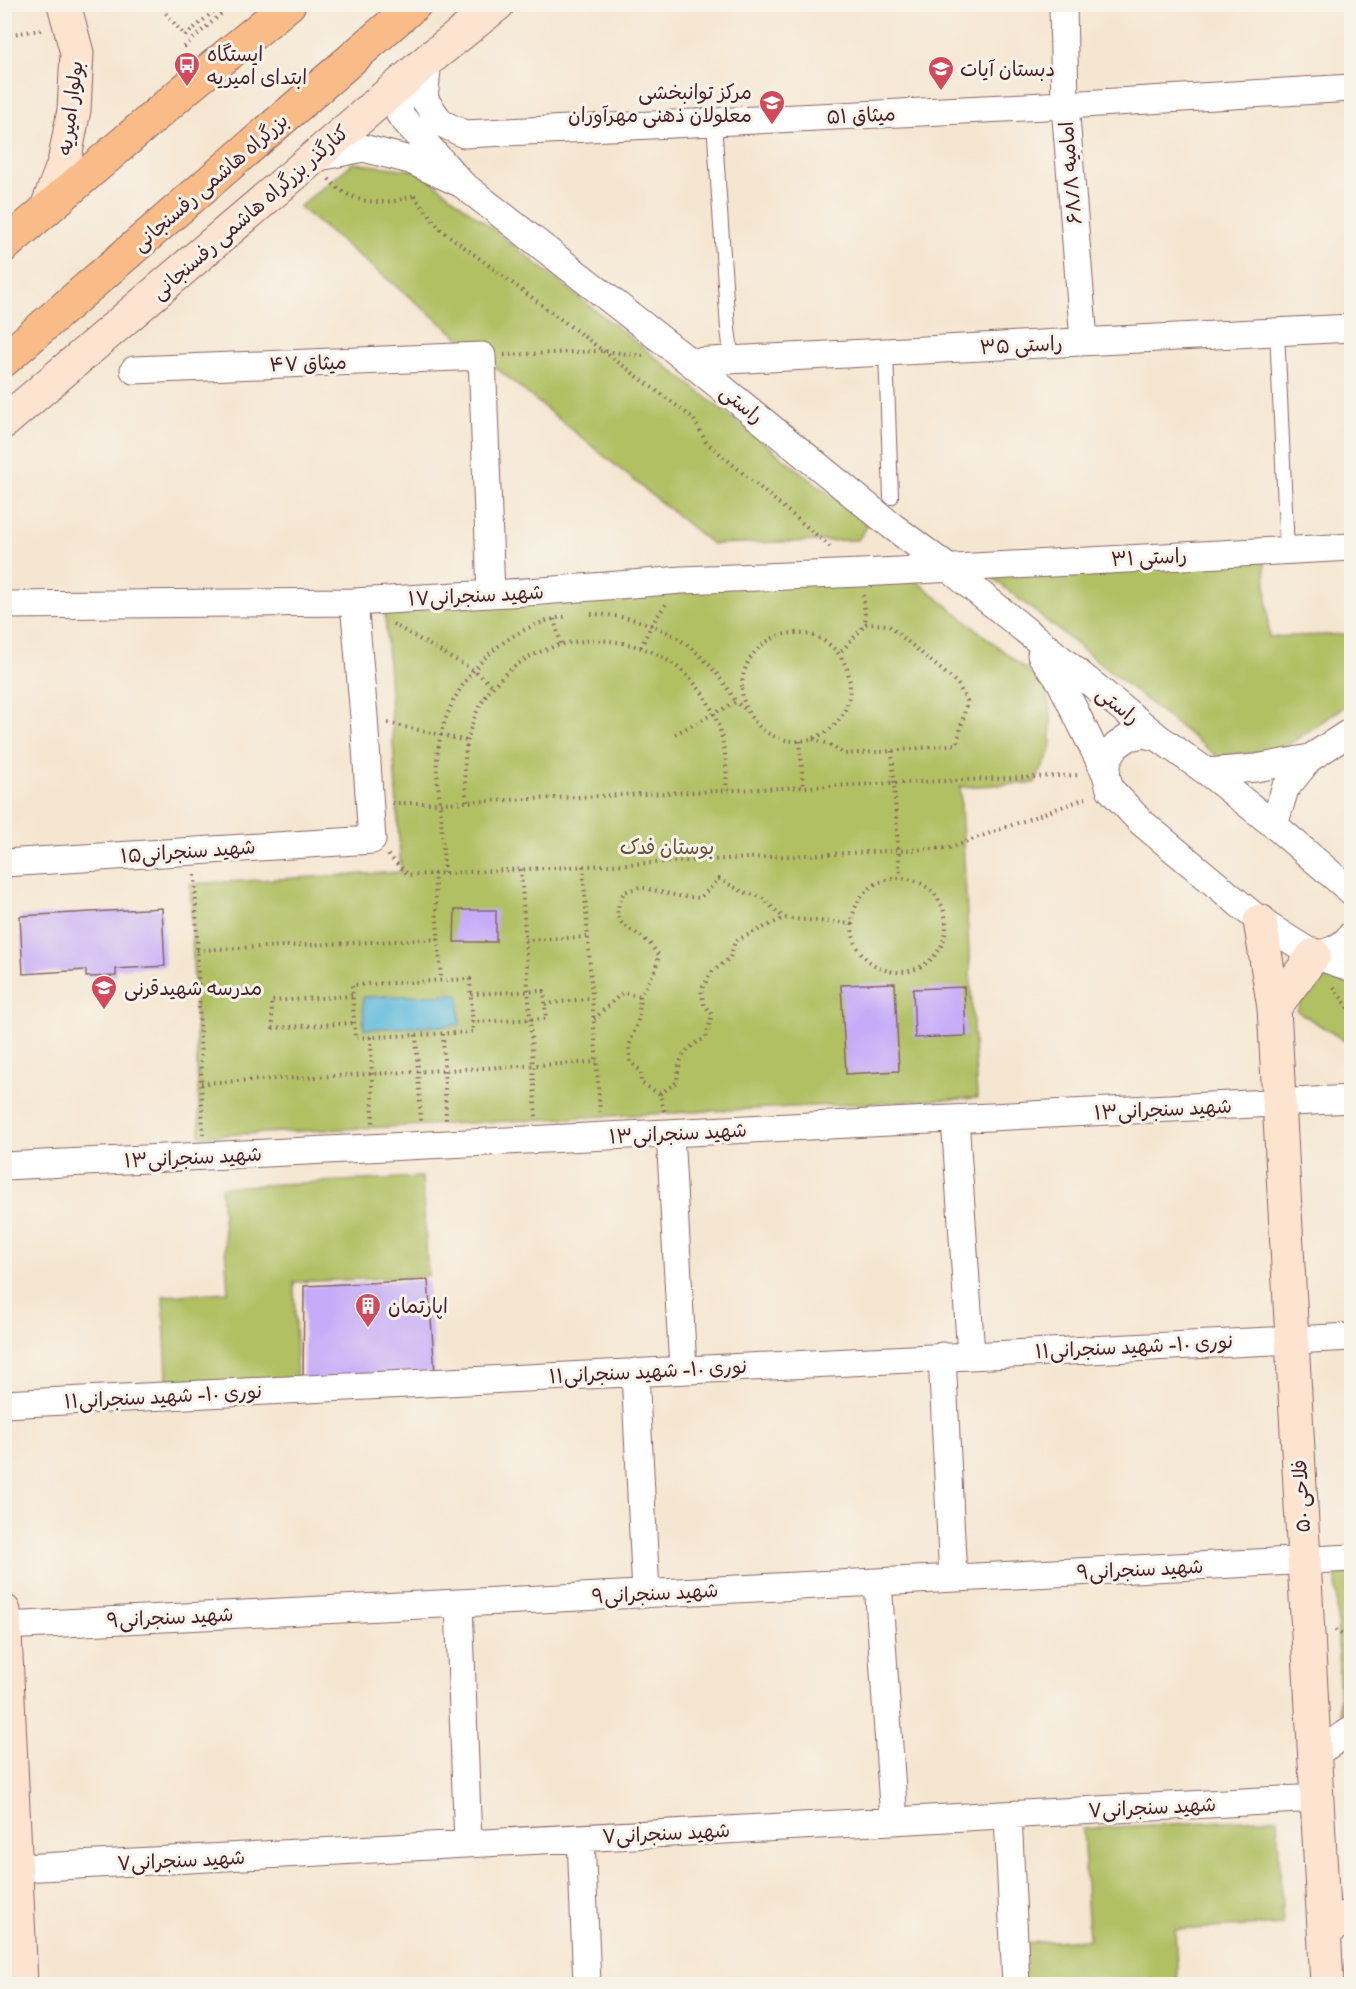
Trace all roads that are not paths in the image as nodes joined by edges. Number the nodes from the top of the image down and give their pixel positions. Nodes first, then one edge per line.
1 (290, 4) edge
2 (415, 4) edge
3 (498, 4) edge
4 (1063, 4) edge
5 (67, 15) edge
6 (428, 60) junction
7 (398, 85) junction
8 (1352, 88) edge
9 (1065, 105) junction
10 (714, 122) junction
11 (314, 158) junction
12 (462, 184) junction
13 (46, 210) junction
14 (4, 246) edge
15 (1352, 328) edge
16 (1277, 331) junction
17 (1084, 341) junction
18 (886, 352) junction
19 (4, 360) edge
20 (732, 360) junction
21 (690, 362) junction
22 (134, 370) dead end
23 (4, 422) edge
24 (891, 497) dead end
25 (1352, 547) edge
26 (1287, 551) junction
27 (947, 567) junction
28 (491, 594) junction
29 (354, 602) junction
30 (4, 605) edge
31 (1021, 628) junction
32 (1352, 731) edge
33 (1159, 738) junction
34 (1310, 758) junction
35 (1207, 772) junction
36 (1108, 782) junction
37 (1274, 825) junction
38 (4, 862) edge
39 (1352, 892) edge
40 (1260, 921) junction
41 (1352, 934) edge
42 (1314, 954) junction
43 (1352, 968) edge
44 (1274, 1008) junction
45 (1352, 1100) edge
46 (1279, 1103) junction
47 (955, 1119) junction
48 (670, 1133) junction
49 (4, 1166) edge
50 (1352, 1336) edge
51 (1292, 1338) junction
52 (970, 1355) junction
53 (942, 1356) junction
54 (683, 1369) junction
55 (635, 1372) junction
56 (4, 1404) edge
57 (1352, 1558) edge
58 (1305, 1560) junction
59 (953, 1578) junction
60 (878, 1582) junction
61 (646, 1594) junction
62 (459, 1603) junction
63 (4, 1611) edge
64 (5, 1626) edge
65 (1352, 1730) edge
66 (1315, 1754) junction
67 (1318, 1798) junction
68 (1008, 1815) junction
69 (894, 1821) junction
70 (581, 1838) junction
71 (468, 1844) junction
72 (10, 1869) edge
73 (1338, 1922) edge
74 (1335, 1967) edge
75 (21, 1984) edge
76 (587, 1984) edge
77 (1016, 1984) edge

1 - 13 highway
2 - 19 highway, بزرگراه هاشمی رفسنجانی
3 - 6 street, کنارگذر بزرگراه هاشمی رفسنجانی
4 - 9 street, امامیه ۶۸/۸
5 - 13 street, بولوار امیریه
6 - 7 street, کنارگذر بزرگراه هاشمی رفسنجانی
6 - 10 street, میثاق ۵۱
7 - 11 street, کنارگذر بزرگراه هاشمی رفسنجانی
7 - 12 street
8 - 9 street, میثاق ۵۱
9 - 10 street, میثاق ۵۱
9 - 17 street, امامیه ۶۸/۸
10 - 20 lane
11 - 12 street
11 - 23 street, کنارگذر بزرگراه هاشمی رفسنجانی
12 - 21 street, راستی
13 - 14 highway
15 - 16 street, راستی ۳۵
16 - 17 street, راستی ۳۵
16 - 26 lane
17 - 18 street, راستی ۳۵
18 - 20 street, راستی ۳۵
18 - 24 lane
20 - 21 street, راستی ۳۵
21 - 27 street, راستی
22 - 28 street, میثاق ۴۷
25 - 26 street, راستی ۳۱
26 - 27 street, راستی ۳۱
27 - 28 street, شهید سنجرانی۱۷
27 - 31 street, راستی
28 - 29 street, شهید سنجرانی۱۷
29 - 30 street, شهید سنجرانی۱۷
29 - 38 street, شهید سنجرانی۱۵
31 - 33 street, راستی
31 - 36 street, راستی
32 - 34 street
33 - 35 street, راستی
33 - 36 street
34 - 35 street
34 - 37 street
35 - 37 street, راستی
36 - 40 street, راستی
37 - 39 street, راستی
40 - 42 street, راستی
40 - 44 street, فلاحی ۵۰
41 - 42 street
42 - 43 street
42 - 44 street
44 - 46 street, فلاحی ۵۰
45 - 46 street, شهید سنجرانی۱۳
46 - 47 street, شهید سنجرانی۱۳
46 - 51 street, فلاحی ۵۰
47 - 48 street, شهید سنجرانی۱۳
47 - 52 street
48 - 49 street, شهید سنجرانی۱۳
48 - 54 street
50 - 51 street, نوری ۱۰- شهید سنجرانی۱۱
51 - 52 street, نوری ۱۰- شهید سنجرانی۱۱
51 - 58 street, فلاحی ۵۰
52 - 53 street, نوری ۱۰- شهید سنجرانی۱۱
53 - 54 street, نوری ۱۰- شهید سنجرانی۱۱
53 - 59 street
54 - 55 street, نوری ۱۰- شهید سنجرانی۱۱
55 - 56 street, نوری ۱۰- شهید سنجرانی۱۱
55 - 61 street
57 - 58 street, شهید سنجرانی۹
58 - 59 street, شهید سنجرانی۹
58 - 66 street, فلاحی ۵۰
59 - 60 street, شهید سنجرانی۹
60 - 61 street, شهید سنجرانی۹
60 - 69 street
61 - 62 street, شهید سنجرانی۹
62 - 64 street, شهید سنجرانی۹
62 - 71 street
63 - 64 street
64 - 72 street
65 - 66 street
66 - 67 street, فلاحی ۵۰
67 - 68 street, شهید سنجرانی۷
67 - 73 street, فلاحی ۵۰
68 - 69 street, شهید سنجرانی۷
68 - 77 street
69 - 70 street, شهید سنجرانی۷
70 - 71 street, شهید سنجرانی۷
70 - 76 street
71 - 72 street, شهید سنجرانی۷
72 - 75 street
73 - 74 street, فلاحی ۵۰

